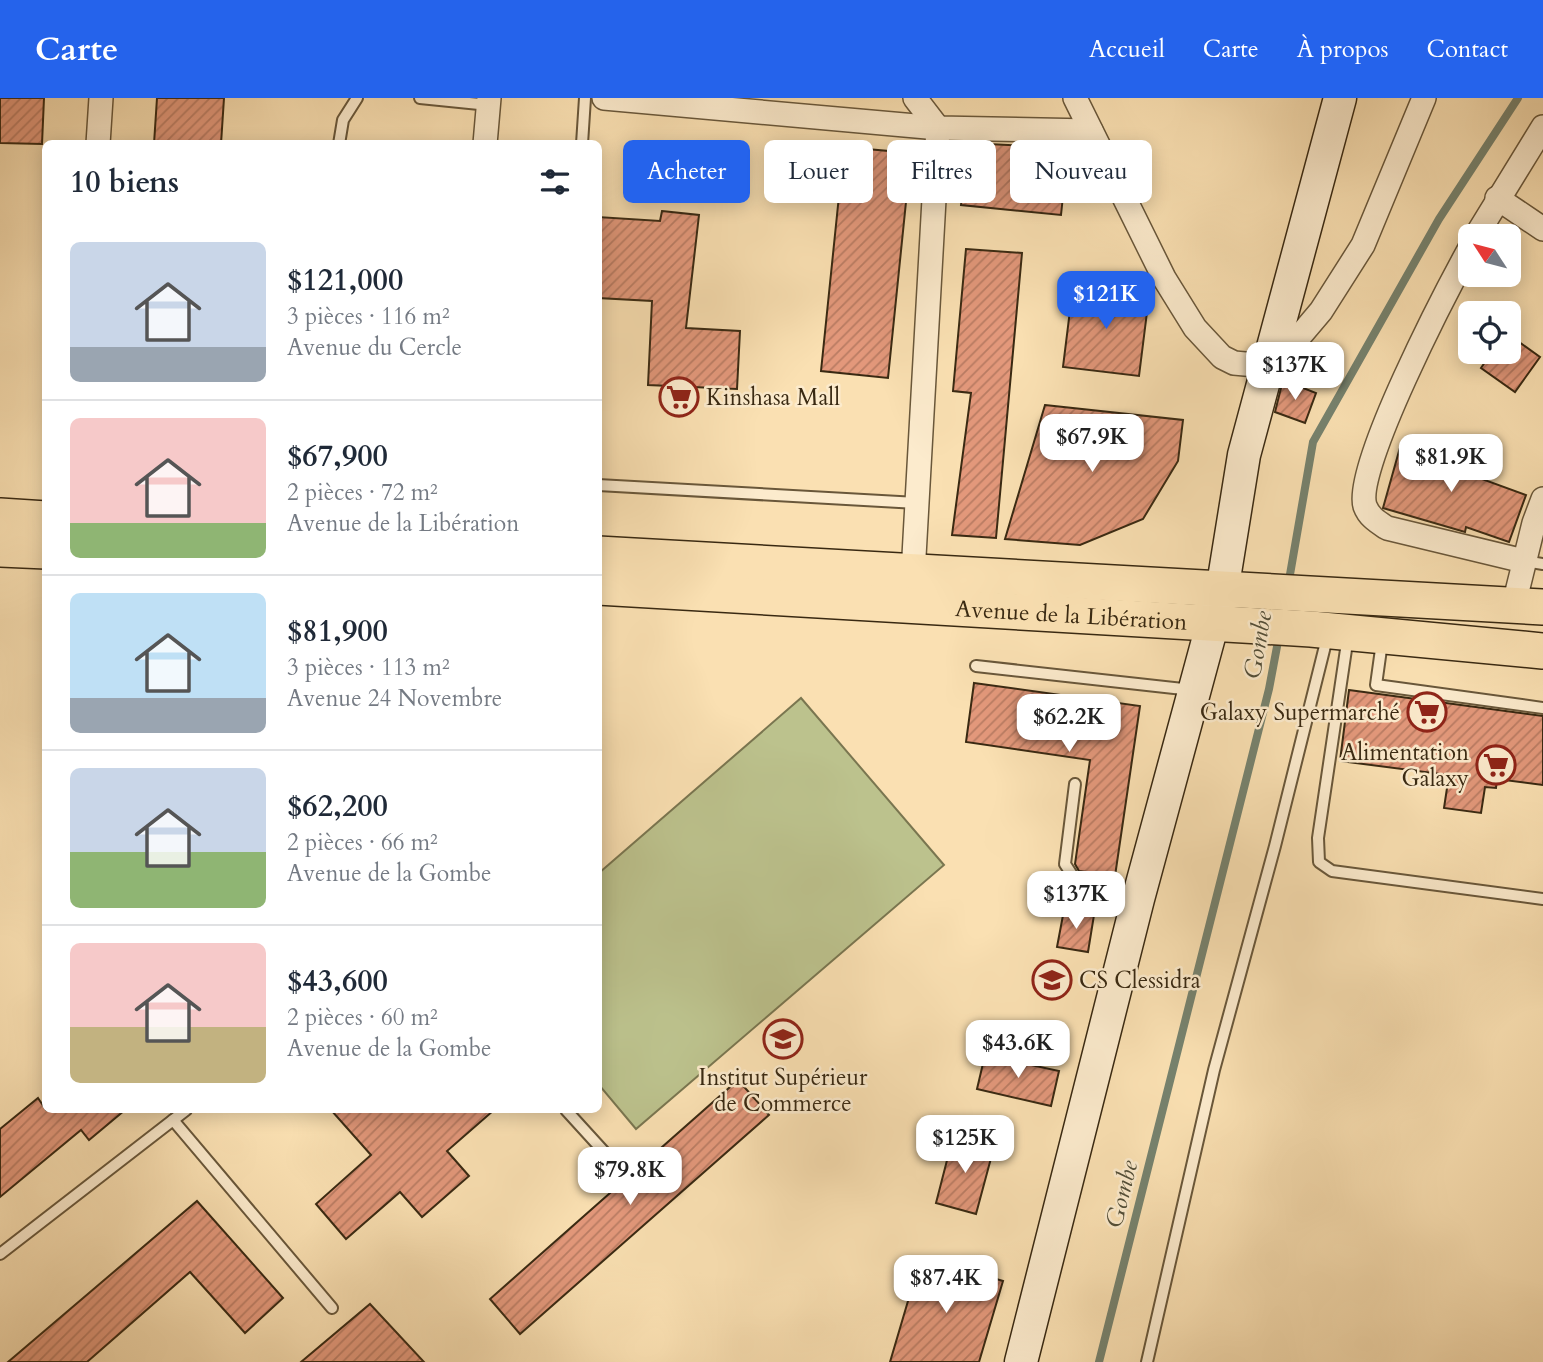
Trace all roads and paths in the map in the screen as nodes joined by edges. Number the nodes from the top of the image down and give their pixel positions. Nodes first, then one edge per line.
1 (101, 98) edge
2 (357, 98) edge
3 (420, 98) edge
4 (585, 98) edge
5 (604, 98) edge
6 (915, 98) edge
7 (1075, 98) edge
8 (1340, 98) edge
9 (1424, 98) edge
10 (489, 101) edge
11 (1543, 127) edge
12 (938, 128) junction
13 (1091, 131) junction
14 (98, 140) edge
15 (340, 140) edge
16 (485, 140) edge
17 (582, 140) edge
18 (1497, 198) junction
19 (1483, 224) edge
20 (1543, 229) edge
21 (1458, 270) edge
22 (1267, 366) junction
23 (602, 485) edge
24 (1543, 499) edge
25 (918, 503) junction
26 (0, 516) edge
27 (42, 519) edge
28 (0, 548) edge
29 (42, 551) edge
30 (602, 554) edge
31 (1533, 563) edge
32 (913, 574) junction
33 (602, 587) edge
34 (1239, 588) junction
35 (1528, 605) edge
36 (1213, 623) junction
37 (1329, 631) junction
38 (1383, 636) junction
39 (1543, 651) edge
40 (976, 666) dead end
41 (1194, 690) junction
42 (1543, 708) edge
43 (1075, 784) dead end
44 (1138, 899) junction
45 (1543, 900) edge
46 (182, 1113) edge
47 (569, 1113) edge
48 (173, 1119) junction
49 (617, 1166) dead end
50 (0, 1254) edge
51 (331, 1308) dead end
52 (1021, 1362) edge
53 (1147, 1362) edge

1 - 14 street
2 - 15 lane
3 - 10 lane
4 - 17 lane
5 - 12 street
6 - 12 street
7 - 13 street
8 - 22 street
9 - 22 street
10 - 16 street
11 - 18 street
12 - 13 street
12 - 25 street
13 - 22 street
18 - 19 street
18 - 20 street
21 - 31 street
22 - 34 street
23 - 25 lane
24 - 31 street
25 - 32 street
26 - 27 main road
28 - 29 main road
30 - 32 main road, Avenue de la Libération
31 - 35 street
32 - 34 main road, Avenue de la Libération
33 - 36 main road, Avenue de la Libération
34 - 35 main road, Avenue de la Libération
34 - 36 street
36 - 37 main road, Avenue de la Libération
36 - 41 street
37 - 38 main road, Avenue de la Libération
37 - 45 lane
37 - 53 lane
38 - 39 main road, Avenue de la Libération
38 - 42 lane
40 - 41 lane
41 - 44 street
43 - 44 lane
44 - 52 street
46 - 48 lane
47 - 49 lane
48 - 50 lane
48 - 51 lane

